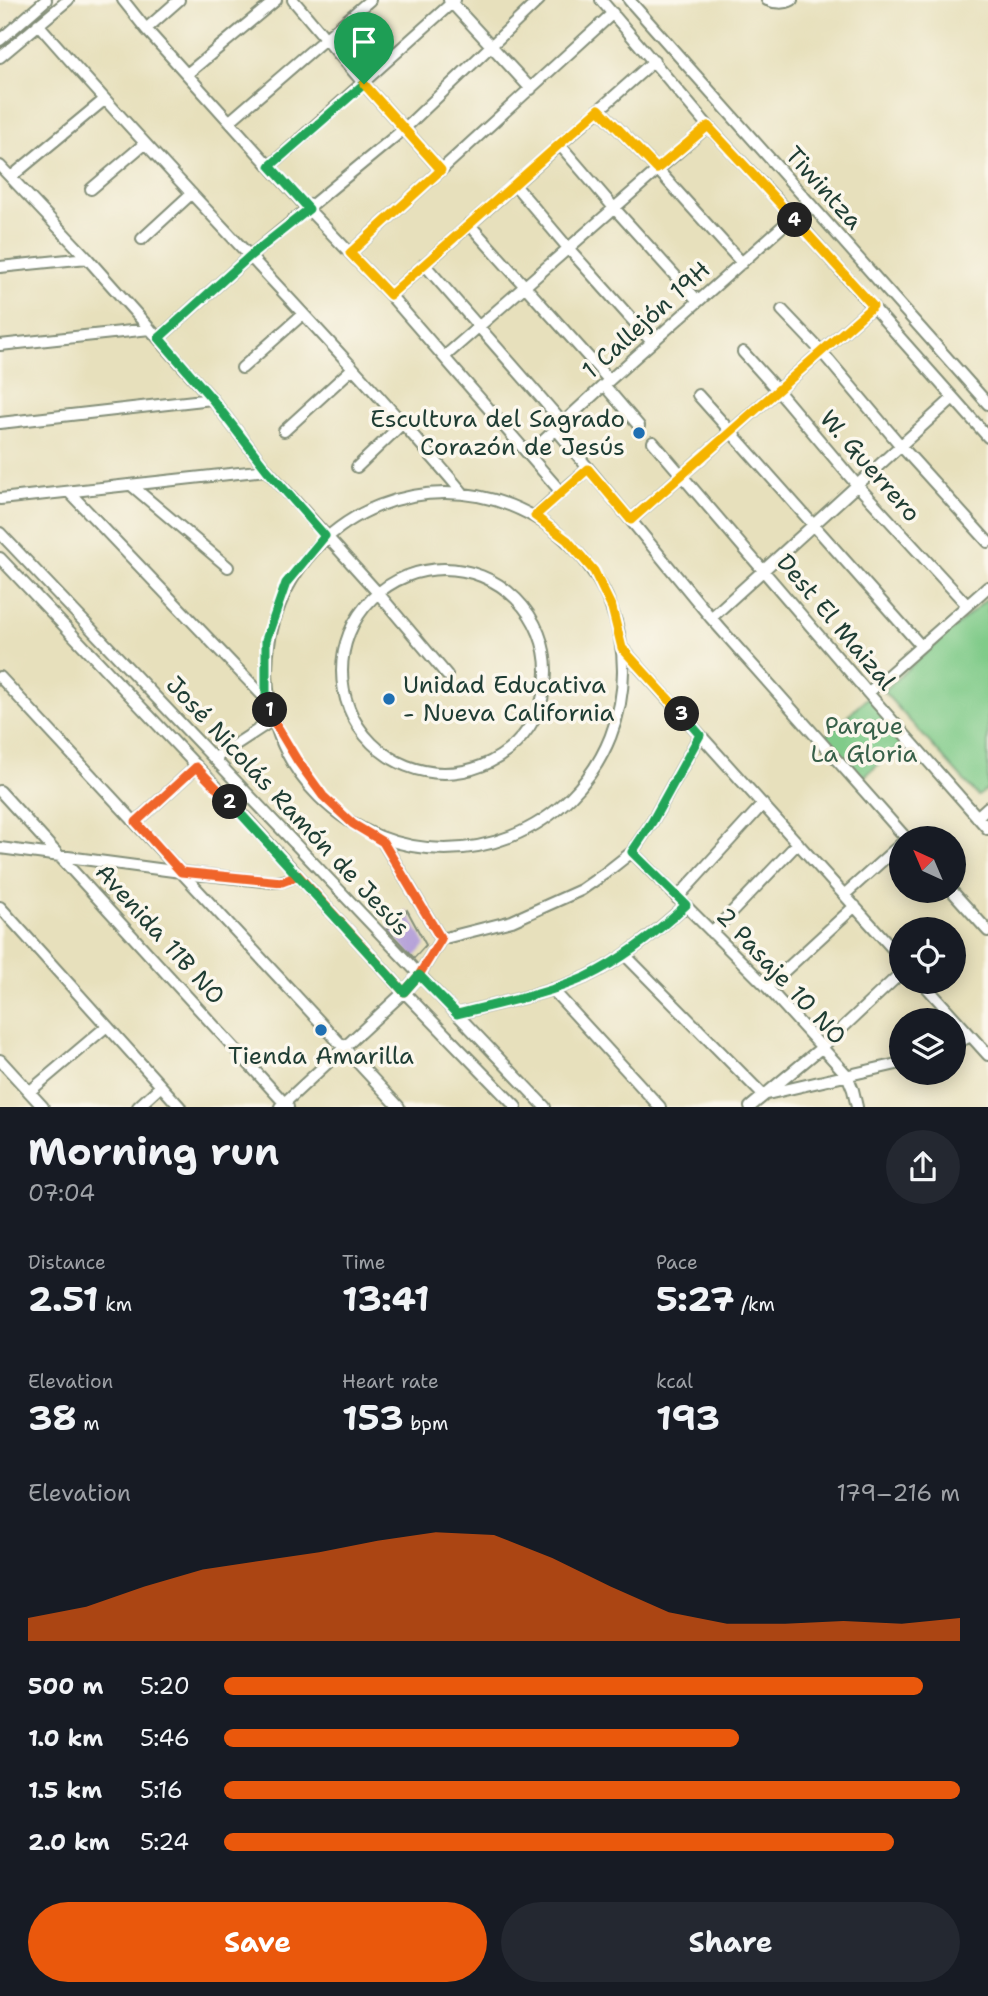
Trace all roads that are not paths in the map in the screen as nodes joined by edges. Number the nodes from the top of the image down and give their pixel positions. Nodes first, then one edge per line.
1 (46, 0) edge
2 (68, 0) edge
3 (123, 0) edge
4 (179, 0) edge
5 (276, 0) edge
6 (293, 0) edge
7 (370, 0) edge
8 (539, 0) edge
9 (601, 0) edge
10 (629, 0) edge
11 (767, 0) edge
12 (792, 0) edge
13 (452, 1) edge
14 (613, 13) junction
15 (648, 21) junction
16 (38, 24) junction
17 (146, 29) junction
18 (632, 35) junction
19 (326, 38) junction
20 (0, 40) edge
21 (491, 47) junction
22 (0, 57) edge
23 (654, 61) junction
24 (187, 74) junction
25 (364, 84) junction
26 (531, 89) junction
27 (104, 100) junction
28 (599, 109) junction
29 (230, 121) junction
30 (708, 126) junction
31 (404, 129) junction
32 (144, 144) junction
33 (560, 145) junction
34 (0, 166) edge
35 (270, 166) junction
36 (657, 169) junction
37 (441, 170) junction
38 (11, 177) junction
39 (514, 184) junction
40 (91, 189) dead end
41 (191, 194) junction
42 (309, 209) junction
43 (615, 209) junction
44 (793, 217) junction
45 (469, 224) junction
46 (142, 239) dead end
47 (569, 249) junction
48 (350, 253) junction
49 (250, 256) junction
50 (87, 258) junction
51 (742, 263) junction
52 (424, 264) junction
53 (0, 267) edge
54 (526, 286) junction
55 (390, 295) junction
56 (698, 300) junction
57 (873, 306) junction
58 (782, 310) dead end
59 (303, 314) junction
60 (479, 326) junction
61 (150, 329) junction
62 (159, 338) junction
63 (652, 342) junction
64 (0, 345) edge
65 (821, 351) junction
66 (743, 352) dead end
67 (444, 357) junction
68 (242, 368) dead end
69 (353, 368) junction
70 (606, 382) junction
71 (778, 391) junction
72 (698, 395) dead end
73 (953, 398) junction
74 (212, 399) junction
75 (988, 404) edge
76 (0, 422) edge
77 (403, 424) junction
78 (559, 426) junction
79 (639, 426) dead end
80 (284, 431) dead end
81 (732, 432) junction
82 (988, 437) edge
83 (653, 442) dead end
84 (901, 446) junction
85 (529, 454) junction
86 (357, 467) dead end
87 (588, 469) junction
88 (267, 470) junction
89 (683, 476) junction
90 (131, 485) junction
91 (857, 485) junction
92 (69, 492) junction
93 (462, 492) junction
94 (561, 492) junction
95 (0, 499) edge
96 (535, 516) junction
97 (631, 520) junction
98 (812, 525) junction
99 (0, 533) edge
100 (325, 536) junction
101 (988, 542) edge
102 (0, 558) edge
103 (228, 567) dead end
104 (764, 569) junction
105 (988, 587) edge
106 (378, 593) junction
107 (967, 606) junction
108 (711, 618) junction
109 (921, 646) junction
110 (622, 648) junction
111 (447, 675) dead end
112 (0, 677) edge
113 (868, 693) junction
114 (266, 699) junction
115 (273, 720) junction
116 (700, 735) junction
117 (215, 758) junction
118 (196, 767) junction
119 (0, 791) edge
120 (763, 804) junction
121 (988, 807) edge
122 (977, 817) junction
123 (136, 822) junction
124 (895, 826) edge
125 (988, 828) edge
126 (383, 842) junction
127 (798, 843) junction
128 (0, 848) edge
129 (632, 852) junction
130 (889, 855) edge
131 (62, 857) junction
132 (181, 872) junction
133 (297, 874) junction
134 (845, 895) junction
135 (682, 902) junction
136 (963, 903) edge
137 (855, 906) junction
138 (0, 907) edge
139 (988, 931) edge
140 (712, 933) junction
141 (441, 939) junction
142 (889, 944) edge
143 (625, 955) junction
144 (419, 975) junction
145 (889, 984) edge
146 (767, 987) junction
147 (552, 989) junction
148 (404, 992) junction
149 (933, 994) edge
150 (457, 1014) junction
151 (107, 1026) junction
152 (971, 1036) junction
153 (966, 1038) edge
154 (345, 1048) junction
155 (821, 1048) junction
156 (988, 1055) edge
157 (0, 1060) edge
158 (889, 1066) edge
159 (847, 1075) junction
160 (161, 1086) junction
161 (29, 1092) junction
162 (763, 1095) junction
163 (284, 1106) edge
164 (43, 1107) edge
165 (138, 1107) edge
166 (180, 1107) edge
167 (400, 1107) edge
168 (516, 1107) edge
169 (545, 1107) edge
170 (660, 1107) edge
171 (750, 1107) edge
172 (857, 1107) edge

1 - 20 street
2 - 16 street
3 - 17 street
4 - 17 street
5 - 24 street
6 - 19 street
7 - 19 street
8 - 21 street
9 - 14 street, Tiwintza
10 - 15 street, Tiwintza
11 - 12 street
13 - 21 street
13 - 25 street
14 - 18 street, Tiwintza
14 - 26 street
15 - 18 street
15 - 75 street, Tiwintza
16 - 22 street
16 - 27 street
17 - 24 street
18 - 23 street, Tiwintza
19 - 25 street
19 - 29 street
21 - 26 street
21 - 31 street
23 - 28 street
23 - 30 street, Tiwintza
24 - 29 street
25 - 31 street
25 - 35 street
26 - 37 street
27 - 32 street
27 - 38 street
28 - 33 street
28 - 36 street
29 - 35 street
30 - 36 street
30 - 44 street, Tiwintza
31 - 37 street
31 - 42 street
32 - 40 street
32 - 41 street
33 - 39 street
33 - 43 street
34 - 38 street
35 - 42 street
36 - 43 street
36 - 51 street
37 - 48 street
38 - 50 street
39 - 45 street
39 - 47 street
41 - 46 street
41 - 49 street
42 - 48 street
42 - 49 street
43 - 47 street
43 - 56 street
44 - 51 street, 1 Callejón 19H
44 - 57 street, Tiwintza
45 - 52 street
45 - 54 street
47 - 54 street
47 - 63 street
48 - 55 street
49 - 59 street
49 - 62 street
50 - 53 street
50 - 61 street
51 - 56 street, 1 Callejón 19H
52 - 55 street
52 - 60 street
54 - 60 street
54 - 70 street
55 - 67 street
56 - 63 street, 1 Callejón 19H
57 - 65 street
57 - 73 street, Tiwintza
58 - 65 street
59 - 68 street
59 - 69 street
60 - 67 street
60 - 78 street
61 - 62 street
61 - 64 street
62 - 74 street
63 - 70 street, 1 Callejón 19H
65 - 71 street
65 - 84 street
66 - 71 street, W. Guerrero
67 - 85 street
69 - 77 street
69 - 80 street
70 - 78 street, 1 Callejón 19H
70 - 79 street
71 - 81 street
71 - 91 street, W. Guerrero
72 - 81 street
73 - 82 street, Tiwintza
73 - 84 street
74 - 76 street
74 - 88 street
77 - 86 street
77 - 93 street
78 - 85 street, 1 Callejón 19H
78 - 87 street
81 - 89 street
81 - 98 street
83 - 89 street, Dest El Maizal
84 - 91 street
84 - 101 street
85 - 94 street
87 - 94 street
87 - 97 street
88 - 90 street
88 - 100 street
89 - 97 street
89 - 104 street, Dest El Maizal
90 - 92 street
90 - 103 street
91 - 98 street
91 - 107 street, W. Guerrero
92 - 95 street
92 - 114 street
93 - 96 street
93 - 100 street
94 - 96 street
96 - 110 street
97 - 108 street
98 - 104 street
98 - 109 street
99 - 117 street, José Nicolás Ramón de Jesús
100 - 106 street
100 - 114 street
102 - 118 street, José Nicolás Ramón de Jesús
104 - 108 street
104 - 113 street, Dest El Maizal
105 - 107 street
106 - 106 street
106 - 111 street
107 - 109 street
108 - 124 street
109 - 113 street
110 - 116 street
110 - 126 street
112 - 123 street
113 - 122 street, Dest El Maizal
114 - 115 street
115 - 117 street
115 - 126 street
116 - 120 street
116 - 129 street
117 - 144 street, José Nicolás Ramón de Jesús
118 - 123 street
118 - 133 street, José Nicolás Ramón de Jesús
119 - 131 street, Avenida 11B NO
120 - 127 street
120 - 135 street
121 - 122 street
122 - 125 street, Dest El Maizal
123 - 132 street
126 - 141 street
127 - 134 street
127 - 140 street
128 - 131 street
129 - 135 street, 2 Pasaje 10 NO
129 - 141 street
130 - 134 street
131 - 132 street
131 - 163 street, Avenida 11B NO
132 - 133 street
132 - 154 street
133 - 148 street, José Nicolás Ramón de Jesús
134 - 137 street
135 - 140 street, 2 Pasaje 10 NO
135 - 143 street
136 - 139 street
137 - 142 street
137 - 146 street
138 - 151 street
140 - 146 street, 2 Pasaje 10 NO
141 - 144 street
143 - 147 street
143 - 162 street
144 - 148 street
144 - 150 street, José Nicolás Ramón de Jesús
145 - 155 street
146 - 155 street, 2 Pasaje 10 NO
147 - 150 street
147 - 170 street
148 - 154 street
148 - 168 street, José Nicolás Ramón de Jesús
149 - 152 street
150 - 169 street, José Nicolás Ramón de Jesús
151 - 160 street
151 - 161 street
152 - 153 street
152 - 156 street
154 - 163 street
154 - 167 street
155 - 159 street, 2 Pasaje 10 NO
155 - 162 street
157 - 161 street
158 - 159 street
159 - 162 street
159 - 172 street, 2 Pasaje 10 NO
160 - 165 street
160 - 166 street
161 - 164 street
162 - 171 street

